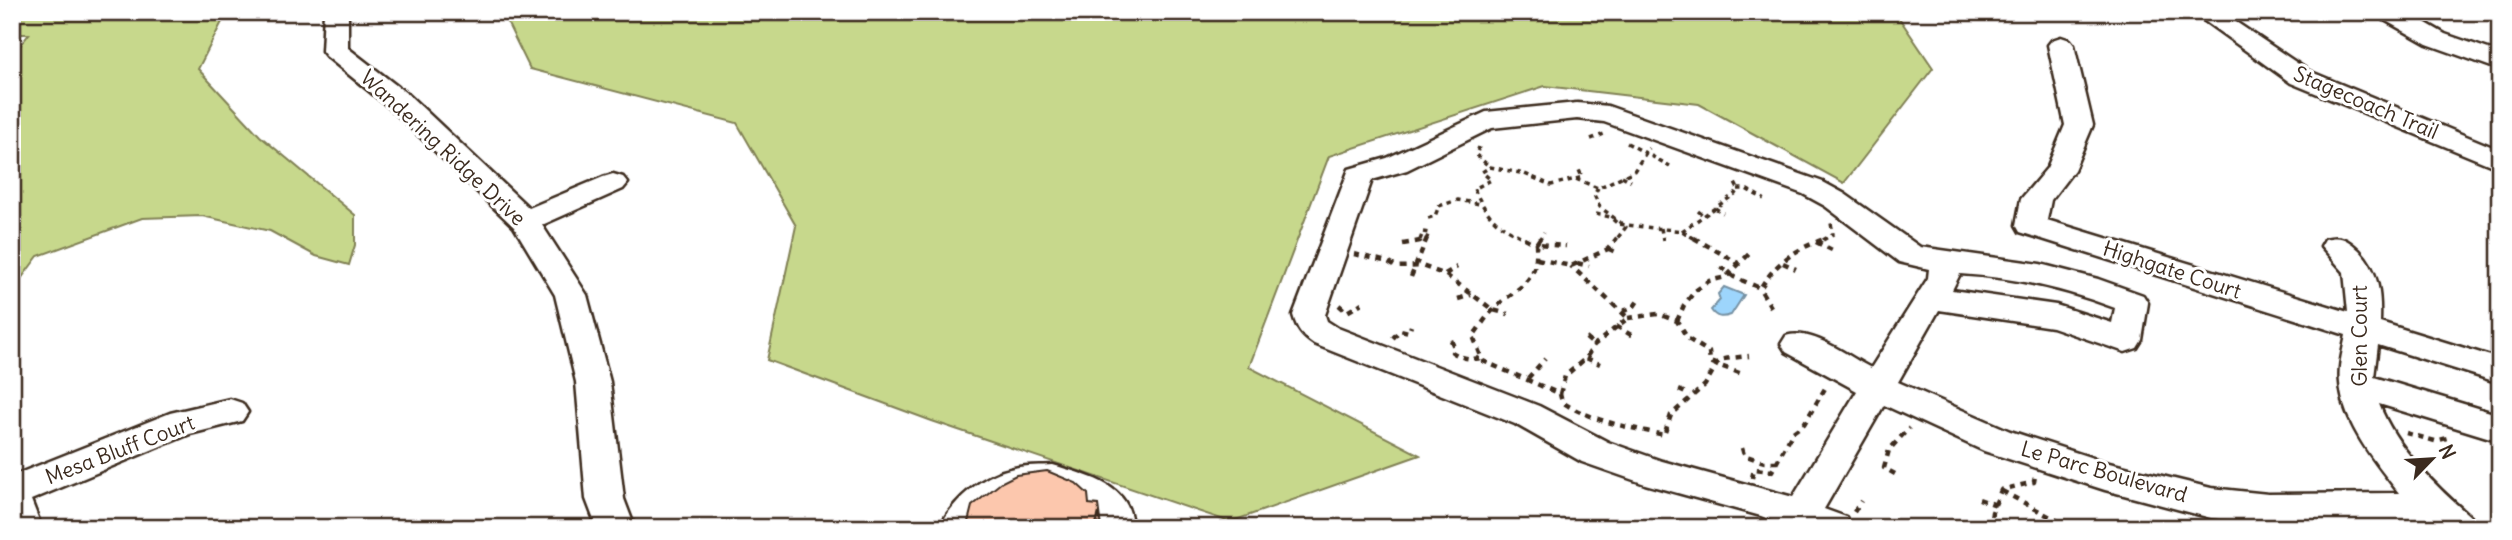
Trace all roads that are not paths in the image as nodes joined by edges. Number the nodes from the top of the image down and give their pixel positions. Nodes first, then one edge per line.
1 (336, 12) edge
2 (2204, 12) edge
3 (2388, 12) edge
4 (2061, 45) dead end
5 (2500, 61) edge
6 (2500, 160) edge
7 (613, 183) dead end
8 (525, 221) junction
9 (2336, 246) dead end
10 (1945, 263) junction
11 (1930, 298) junction
12 (2364, 331) junction
13 (1798, 344) dead end
14 (2500, 372) edge
15 (2358, 385) junction
16 (1877, 387) junction
17 (230, 412) dead end
18 (2500, 428) edge
19 (12, 492) edge
20 (12, 499) edge
21 (2458, 520) edge
22 (1817, 521) edge
23 (23, 528) edge
24 (616, 528) edge
25 (958, 528) edge
26 (1113, 528) edge

1 - 8 street, Wandering Ridge Drive
2 - 6 street, Stagecoach Trail
3 - 5 street
4 - 12 street, Highgate Court
7 - 8 street
8 - 24 street, Wandering Ridge Drive
9 - 12 street, Glen Court
10 - 11 street
10 - 11 street
10 - 22 street
11 - 16 street
12 - 14 street, Highgate Court
12 - 15 street, Glen Court
13 - 16 street, Le Parc Boulevard
15 - 18 street
15 - 21 street, Glen Court
16 - 21 street, Le Parc Boulevard
16 - 22 street
17 - 19 street, Mesa Bluff Court
20 - 23 street
25 - 26 street

